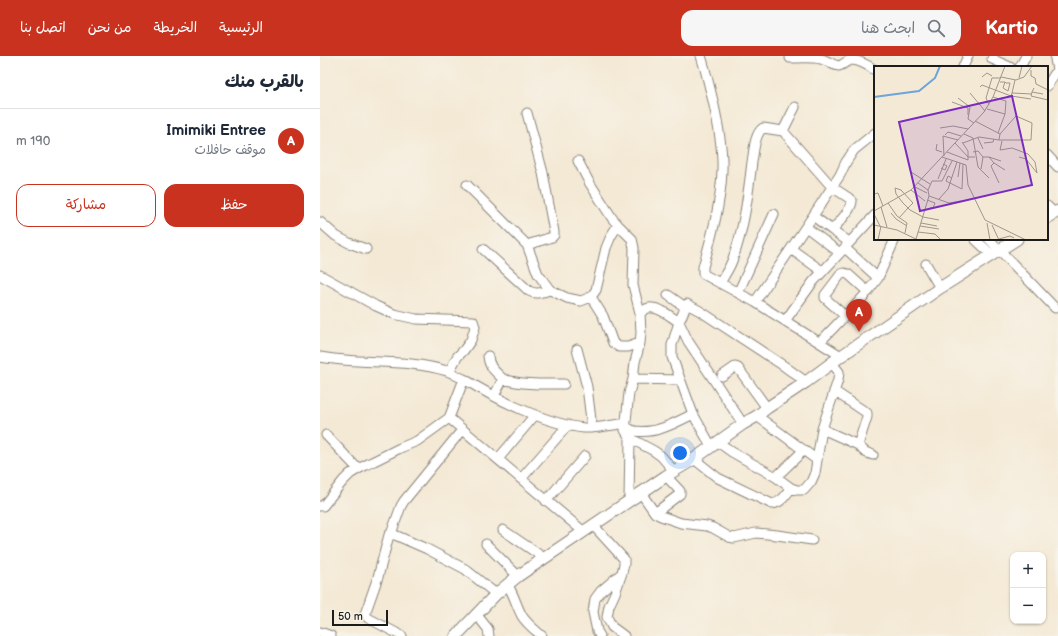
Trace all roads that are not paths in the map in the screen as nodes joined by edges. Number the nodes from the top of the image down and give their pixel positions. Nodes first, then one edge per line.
1 (701, 56) edge
2 (968, 56) edge
3 (1026, 56) edge
4 (991, 57) edge
5 (790, 58) dead end
6 (1055, 59) dead end
7 (963, 66) edge
8 (1008, 66) edge
9 (1021, 66) edge
10 (874, 69) edge
11 (1057, 71) edge
12 (1048, 84) edge
13 (795, 107) dead end
14 (527, 113) dead end
15 (784, 131) junction
16 (874, 134) edge
17 (1048, 156) edge
18 (578, 161) dead end
19 (1058, 167) edge
20 (467, 185) dead end
21 (832, 187) junction
22 (774, 214) dead end
23 (814, 216) junction
24 (874, 216) edge
25 (320, 222) edge
26 (618, 225) junction
27 (806, 227) junction
28 (832, 230) junction
29 (895, 240) edge
30 (976, 240) edge
31 (990, 240) edge
32 (1016, 240) edge
33 (527, 245) junction
34 (845, 247) junction
35 (366, 248) dead end
36 (791, 248) junction
37 (482, 249) dead end
38 (996, 253) junction
39 (926, 264) dead end
40 (822, 271) junction
41 (320, 275) edge
42 (878, 278) junction
43 (720, 283) junction
44 (940, 288) junction
45 (550, 290) junction
46 (868, 292) junction
47 (738, 293) junction
48 (668, 295) dead end
49 (591, 297) junction
50 (755, 302) junction
51 (685, 307) junction
52 (1055, 308) dead end
53 (640, 313) junction
54 (845, 316) junction
55 (785, 321) junction
56 (679, 322) junction
57 (820, 342) junction
58 (640, 343) junction
59 (577, 349) dead end
60 (488, 356) dead end
61 (841, 356) junction
62 (320, 357) edge
63 (832, 363) junction
64 (448, 372) junction
65 (722, 376) dead end
66 (464, 379) junction
67 (503, 379) junction
68 (633, 379) junction
69 (680, 380) junction
70 (806, 382) junction
71 (564, 384) dead end
72 (834, 391) junction
73 (494, 396) junction
74 (767, 408) junction
75 (693, 414) junction
76 (535, 415) junction
77 (757, 416) junction
78 (449, 418) junction
79 (743, 424) junction
80 (568, 425) junction
81 (625, 425) junction
82 (592, 428) junction
83 (822, 429) junction
84 (462, 430) junction
85 (326, 435) dead end
86 (630, 438) junction
87 (714, 444) junction
88 (858, 445) junction
89 (804, 450) junction
90 (873, 455) dead end
91 (584, 456) dead end
92 (498, 458) junction
93 (694, 459) junction
94 (817, 460) junction
95 (358, 469) junction
96 (670, 474) junction
97 (776, 477) junction
98 (521, 479) junction
99 (791, 488) junction
100 (641, 493) junction
101 (546, 500) junction
102 (629, 501) junction
103 (320, 506) edge
104 (655, 513) junction
105 (593, 525) junction
106 (503, 530) dead end
107 (584, 532) junction
108 (392, 534) junction
109 (812, 540) dead end
110 (486, 544) dead end
111 (544, 558) junction
112 (622, 573) junction
113 (518, 576) junction
114 (506, 584) junction
115 (496, 594) junction
116 (476, 614) junction
117 (320, 632) edge
118 (330, 636) edge
119 (402, 636) edge
120 (456, 636) edge
121 (489, 636) edge
122 (542, 636) edge
123 (600, 636) edge
124 (624, 636) edge

1 - 43 street
2 - 7 street
3 - 9 street
4 - 8 street
5 - 10 street
6 - 11 street
11 - 12 street
13 - 15 street
14 - 33 street
15 - 21 street
15 - 43 street
16 - 21 street
17 - 19 street
18 - 26 street
20 - 33 street
21 - 23 street
21 - 28 street
22 - 47 street
23 - 27 street
23 - 28 street
24 - 34 street
25 - 35 street
26 - 49 street
26 - 53 street
27 - 34 street
27 - 36 street
28 - 34 street
29 - 42 street
30 - 38 street
31 - 38 street
32 - 38 street
33 - 45 street
34 - 40 street
34 - 42 street
36 - 40 street
36 - 50 street
37 - 45 street
38 - 44 street
38 - 52 street
39 - 44 street
40 - 55 street
41 - 64 street
42 - 46 street
43 - 47 street
44 - 61 street
45 - 49 street
46 - 54 street
46 - 54 street
47 - 50 street
48 - 51 street
49 - 58 street
50 - 55 street
51 - 56 street
51 - 70 street
53 - 56 street
53 - 58 street
54 - 57 street
55 - 57 street
56 - 69 street
56 - 79 street
57 - 61 street
58 - 68 street
59 - 82 street
60 - 67 street
61 - 63 street
62 - 64 street
63 - 70 street
63 - 72 street
64 - 66 street
65 - 74 street
66 - 73 street
66 - 78 street
67 - 71 street
67 - 73 street
68 - 69 street
68 - 81 street
69 - 75 street
70 - 74 street
72 - 83 street
72 - 88 street
73 - 76 street
74 - 77 street
75 - 81 street
75 - 87 street
76 - 80 street
76 - 92 street
77 - 79 street
77 - 89 street
78 - 84 street
78 - 95 street
79 - 87 street
80 - 82 street
80 - 98 street
81 - 82 street
81 - 86 street
83 - 88 street
83 - 94 street
84 - 92 street
84 - 108 street
85 - 95 street
86 - 96 street
86 - 102 street
87 - 93 street
87 - 97 street
88 - 90 street
89 - 94 street
89 - 97 street
91 - 101 street
92 - 98 street
93 - 96 street
93 - 99 street
94 - 99 street
95 - 103 street
96 - 100 street
96 - 104 street
97 - 99 street
98 - 101 street
100 - 102 street
100 - 104 street
101 - 107 street
102 - 105 street
104 - 109 street
105 - 107 street
105 - 112 street
106 - 111 street
107 - 111 street
108 - 115 street
108 - 119 street
110 - 113 street
111 - 113 street
112 - 123 street
112 - 124 street
113 - 114 street
114 - 115 street
114 - 122 street
115 - 116 street
116 - 120 street
116 - 121 street
117 - 118 street

